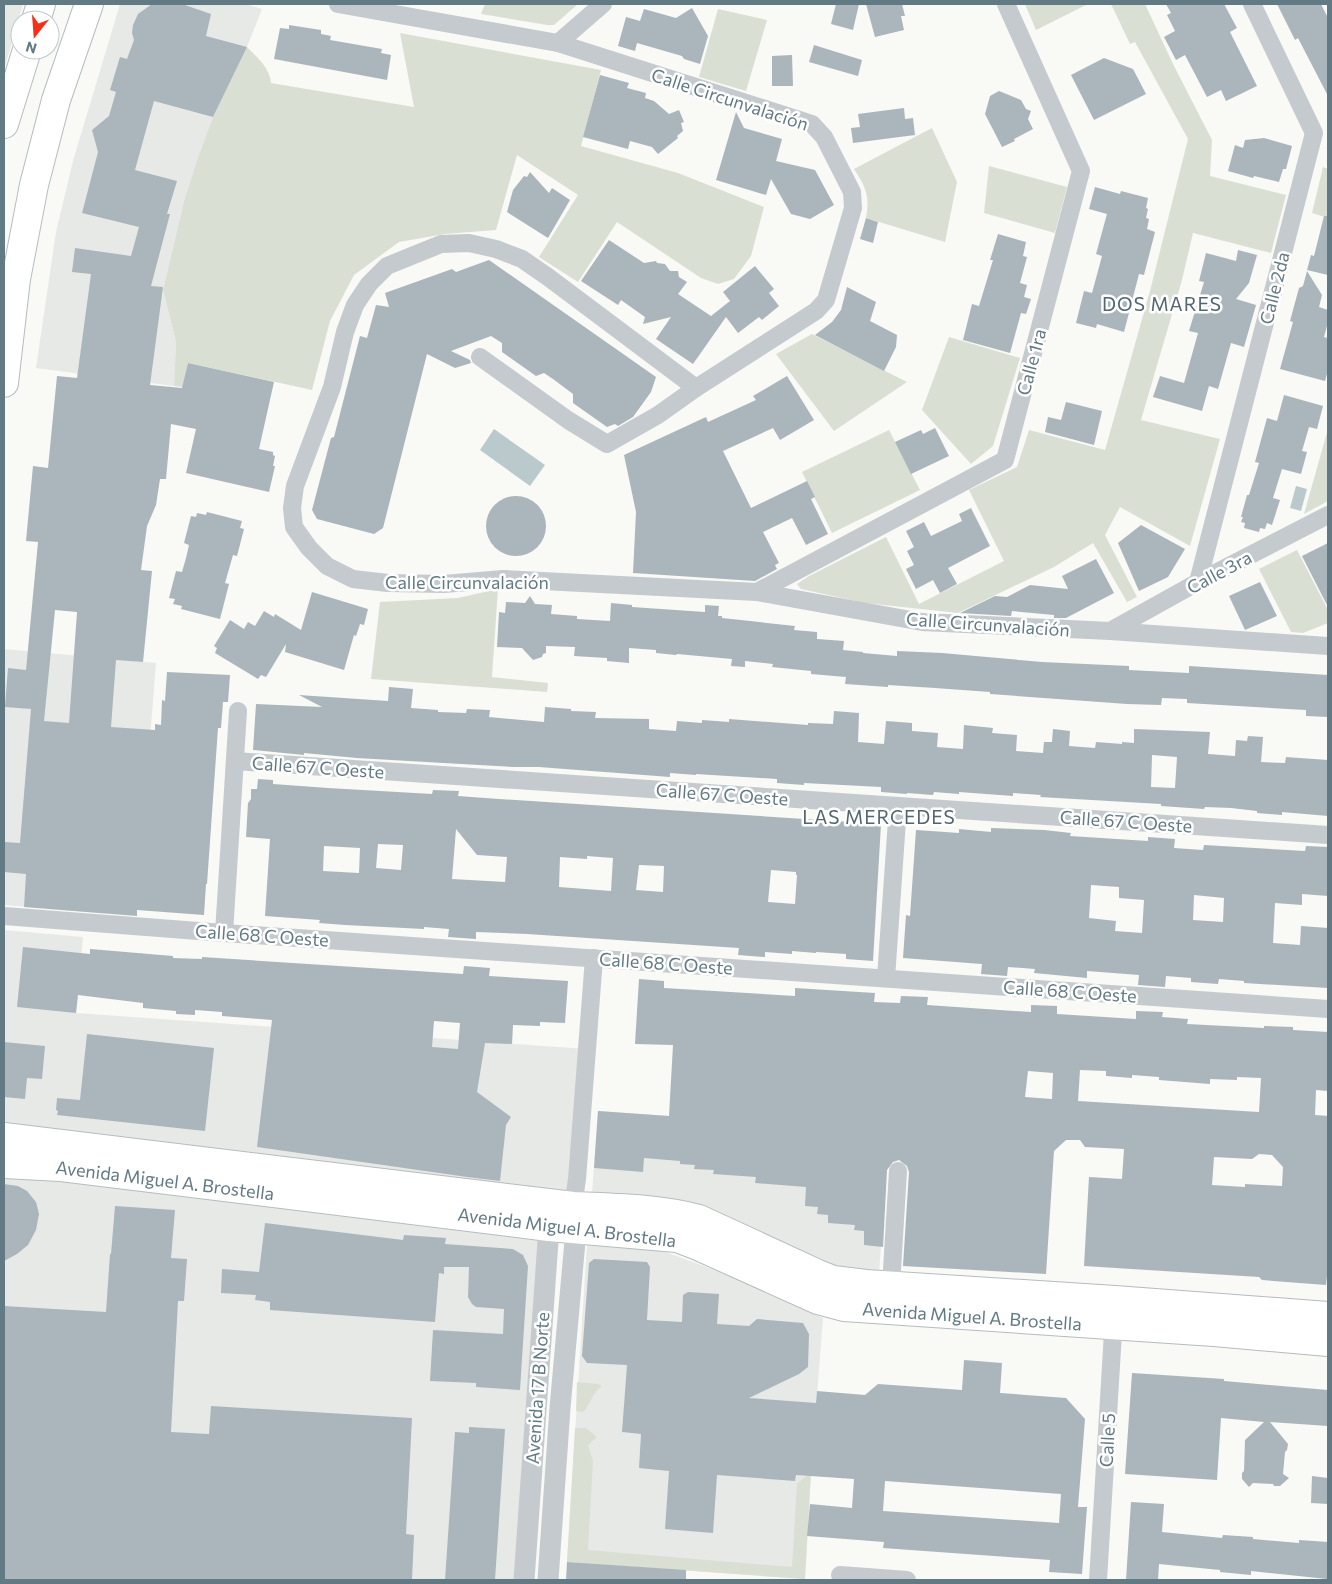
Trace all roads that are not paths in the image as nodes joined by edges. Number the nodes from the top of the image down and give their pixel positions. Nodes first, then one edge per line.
1 (90, 4) edge
2 (338, 4) edge
3 (602, 4) edge
4 (1006, 4) edge
5 (1252, 4) edge
6 (558, 43) junction
7 (24, 60) edge
8 (4, 124) edge
9 (480, 357) dead end
10 (4, 383) edge
11 (696, 388) junction
12 (1328, 515) edge
13 (1198, 582) junction
14 (757, 592) junction
15 (1110, 631) junction
16 (1328, 646) edge
17 (238, 711) dead end
18 (235, 761) junction
19 (898, 806) junction
20 (1328, 835) edge
21 (4, 916) edge
22 (224, 933) junction
23 (594, 958) junction
24 (886, 978) junction
25 (1328, 1009) edge
26 (4, 1137) edge
27 (4, 1164) edge
28 (898, 1171) dead end
29 (330, 1187) junction
30 (575, 1218) junction
31 (549, 1227) junction
32 (892, 1286) junction
33 (1114, 1313) junction
34 (1328, 1316) edge
35 (1328, 1342) edge
36 (840, 1575) dead end
37 (524, 1580) edge
38 (548, 1580) edge
39 (907, 1580) edge
40 (1098, 1580) edge

1 - 10 main road
2 - 6 street, Calle Circunvalación
3 - 6 street
4 - 14 street, Calle 1ra
5 - 13 street, Calle 2da
6 - 11 street, Calle Circunvalación
7 - 8 main road
9 - 11 street, Calle Circunvalación
11 - 14 street, Calle Circunvalación
12 - 13 street, Calle 3ra
13 - 15 street, Calle 3ra
14 - 15 street, Calle Circunvalación
15 - 16 street, Calle Circunvalación
17 - 18 street
18 - 19 street, Calle 67 C Oeste
18 - 22 street
19 - 20 street, Calle 67 C Oeste
19 - 24 street
21 - 22 street, Calle 68 C Oeste
22 - 23 street, Calle 68 C Oeste
23 - 24 street, Calle 68 C Oeste
23 - 30 street, Avenida 17 B Norte
24 - 25 street, Calle 68 C Oeste
26 - 29 main road, Avenida Miguel A. Brostella
27 - 29 main road, Avenida Miguel A. Brostella
28 - 32 street
29 - 30 main road, Avenida Miguel A. Brostella
29 - 31 main road, Avenida Miguel A. Brostella
30 - 31 main road, Avenida Miguel A. Brostella
30 - 32 main road, Avenida Miguel A. Brostella
30 - 33 main road, Avenida Miguel A. Brostella
30 - 38 street, Avenida 17 B Norte
31 - 37 street, Avenida 17 B Norte
32 - 33 main road, Avenida Miguel A. Brostella
33 - 34 main road, Avenida Miguel A. Brostella
33 - 35 main road, Avenida Miguel A. Brostella
33 - 40 street, Calle 5
36 - 39 street

